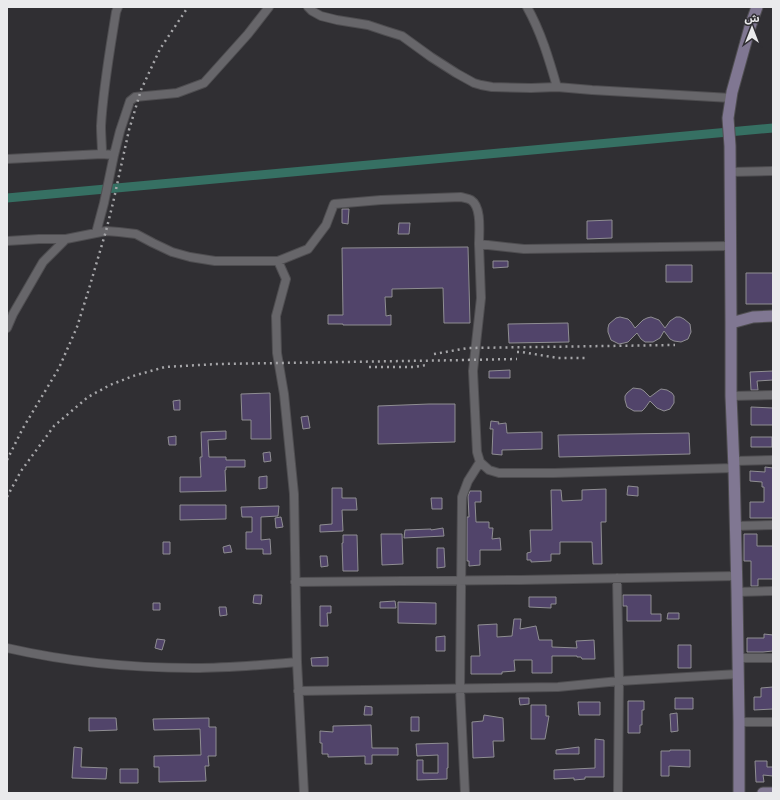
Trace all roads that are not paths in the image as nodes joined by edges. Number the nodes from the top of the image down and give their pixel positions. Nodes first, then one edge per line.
1 (118, 7) edge
2 (269, 7) edge
3 (308, 7) edge
4 (527, 7) edge
5 (757, 7) edge
6 (557, 87) junction
7 (731, 98) junction
8 (102, 154) junction
9 (114, 155) junction
10 (7, 159) edge
11 (773, 171) edge
12 (730, 172) junction
13 (96, 233) junction
14 (66, 239) junction
15 (7, 241) edge
16 (479, 244) junction
17 (730, 246) junction
18 (278, 261) junction
19 (773, 316) edge
20 (731, 323) junction
21 (7, 328) edge
22 (773, 395) edge
23 (731, 396) junction
24 (773, 460) edge
25 (480, 462) junction
26 (734, 464) junction
27 (735, 526) junction
28 (773, 526) edge
29 (736, 576) junction
30 (617, 578) junction
31 (461, 581) junction
32 (295, 582) junction
33 (773, 591) edge
34 (737, 592) junction
35 (7, 648) edge
36 (738, 658) junction
37 (773, 658) edge
38 (297, 662) junction
39 (738, 674) junction
40 (619, 681) junction
41 (460, 689) junction
42 (298, 691) junction
43 (739, 722) junction
44 (773, 722) edge
45 (304, 793) edge
46 (465, 793) edge
47 (618, 793) edge
48 (740, 793) edge
49 (763, 793) edge
50 (773, 793) edge

1 - 8 street
2 - 9 street
3 - 6 street
4 - 6 street
5 - 7 main road
6 - 7 street
7 - 12 main road
8 - 9 street
8 - 10 street
9 - 13 street
11 - 12 street
12 - 17 main road
13 - 14 street
13 - 18 street
14 - 15 street
14 - 21 street
16 - 17 street
16 - 18 street
16 - 25 street
17 - 20 main road
18 - 32 street
19 - 20 main road
20 - 23 main road
22 - 23 street
23 - 26 main road
24 - 26 street
25 - 26 street
25 - 31 street
26 - 27 main road
27 - 28 street
27 - 29 main road
29 - 30 street
29 - 34 main road
30 - 31 street
30 - 40 street
31 - 32 street
31 - 41 street
32 - 38 street
33 - 34 street
34 - 36 main road
35 - 38 street
36 - 37 street
36 - 39 main road
38 - 42 street
39 - 40 street
39 - 43 main road
40 - 41 street
40 - 47 street
41 - 42 street
41 - 46 street
42 - 45 street
43 - 44 street
43 - 48 main road
49 - 50 main road

